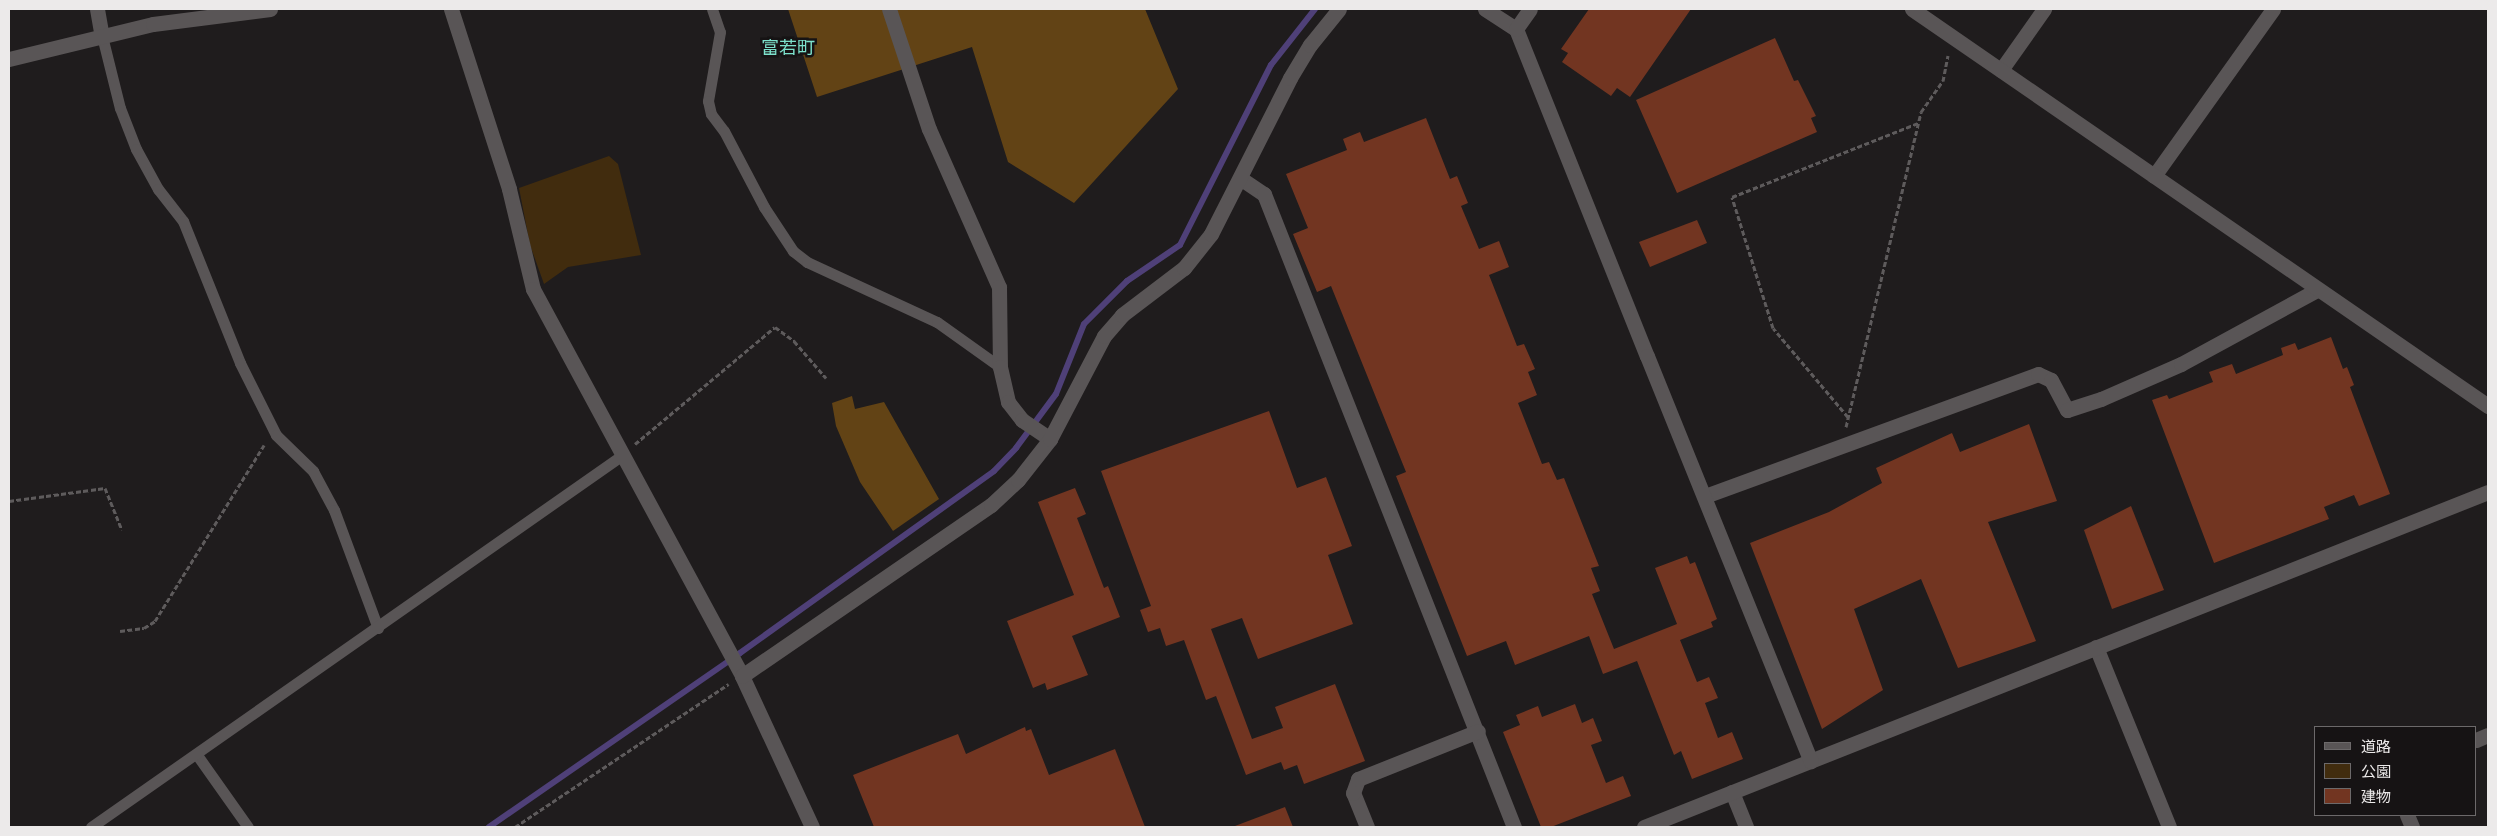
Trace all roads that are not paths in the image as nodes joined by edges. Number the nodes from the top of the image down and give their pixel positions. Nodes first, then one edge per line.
1 (97, 9) edge
2 (270, 9) edge
3 (451, 9) edge
4 (712, 9) edge
5 (889, 9) edge
6 (1339, 9) edge
7 (1485, 9) edge
8 (1530, 9) edge
9 (1912, 9) edge
10 (2044, 9) edge
11 (2273, 9) edge
12 (1516, 29) junction
13 (102, 36) junction
14 (9, 60) edge
15 (2001, 70) junction
16 (2154, 176) junction
17 (1240, 178) junction
18 (2317, 290) junction
19 (1000, 367) junction
20 (2488, 406) edge
21 (1050, 439) junction
22 (621, 456) junction
23 (2488, 492) edge
24 (1705, 496) junction
25 (378, 628) junction
26 (2096, 647) junction
27 (739, 671) junction
28 (1478, 731) junction
29 (197, 754) junction
30 (1811, 761) junction
31 (1732, 792) junction
32 (91, 827) edge
33 (248, 827) edge
34 (812, 827) edge
35 (1367, 827) edge
36 (1514, 827) edge
37 (1644, 827) edge
38 (1746, 827) edge
39 (2169, 827) edge

1 - 13 street
2 - 13 street
3 - 22 street
4 - 19 lane
5 - 19 street
6 - 17 street
7 - 12 street
8 - 12 street
9 - 15 street
10 - 15 street
11 - 16 street
12 - 24 street
13 - 14 street
13 - 25 lane
15 - 16 street
16 - 18 street
17 - 21 street
17 - 28 street
18 - 20 street
18 - 24 street
19 - 21 street
21 - 27 street
22 - 25 lane
22 - 27 street
23 - 26 street
24 - 30 street
25 - 29 lane
26 - 30 street
26 - 39 street
27 - 34 street
28 - 35 street
28 - 36 street
29 - 32 lane
29 - 33 lane
30 - 31 street
31 - 37 street
31 - 38 street

